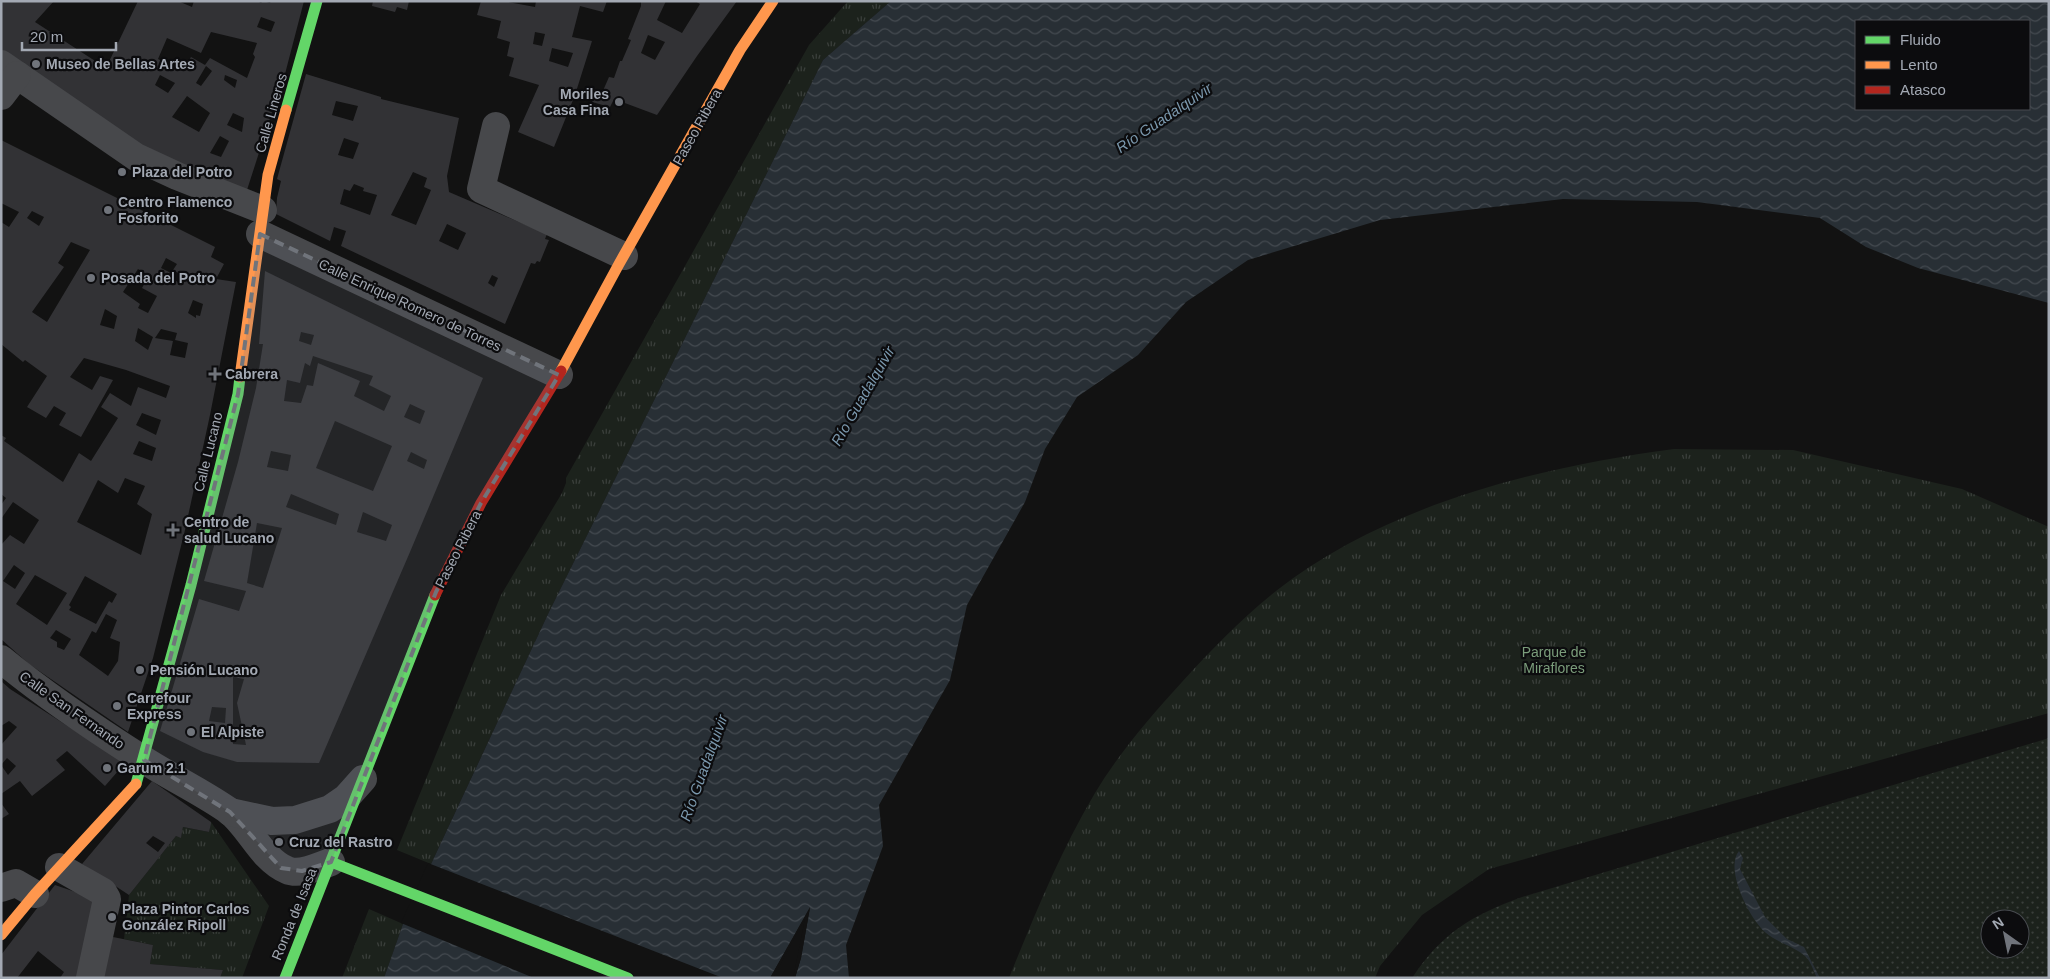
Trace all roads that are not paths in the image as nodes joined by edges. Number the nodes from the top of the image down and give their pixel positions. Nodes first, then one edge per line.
1 (317, 1) edge
2 (773, 1) edge
3 (6, 78) edge
4 (496, 126) dead end
5 (261, 222) junction
6 (624, 256) junction
7 (559, 375) junction
8 (1, 659) edge
9 (144, 760) junction
10 (363, 779) junction
11 (230, 812) junction
12 (331, 862) junction
13 (59, 867) junction
14 (1, 888) edge
15 (35, 894) junction
16 (1, 935) edge
17 (90, 978) edge
18 (285, 978) edge
19 (628, 978) edge

1 - 5 street, Calle Lineros
2 - 6 street, Paseo Ribera
3 - 5 street
4 - 6 street
5 - 7 street, Calle Enrique Romero de Torres
5 - 9 street, Calle Lucano
6 - 7 street, Paseo Ribera
7 - 10 street, Paseo Ribera
8 - 9 street, Calle San Fernando
9 - 11 street, Calle San Fernando
9 - 13 street, Calle Lucano
10 - 11 street
10 - 12 street, Paseo Ribera
11 - 12 street
12 - 18 street, Ronda de Isasa
12 - 19 street
13 - 15 street, Calle Lucano
13 - 17 street
14 - 15 street
15 - 16 street, Calle Lucano

